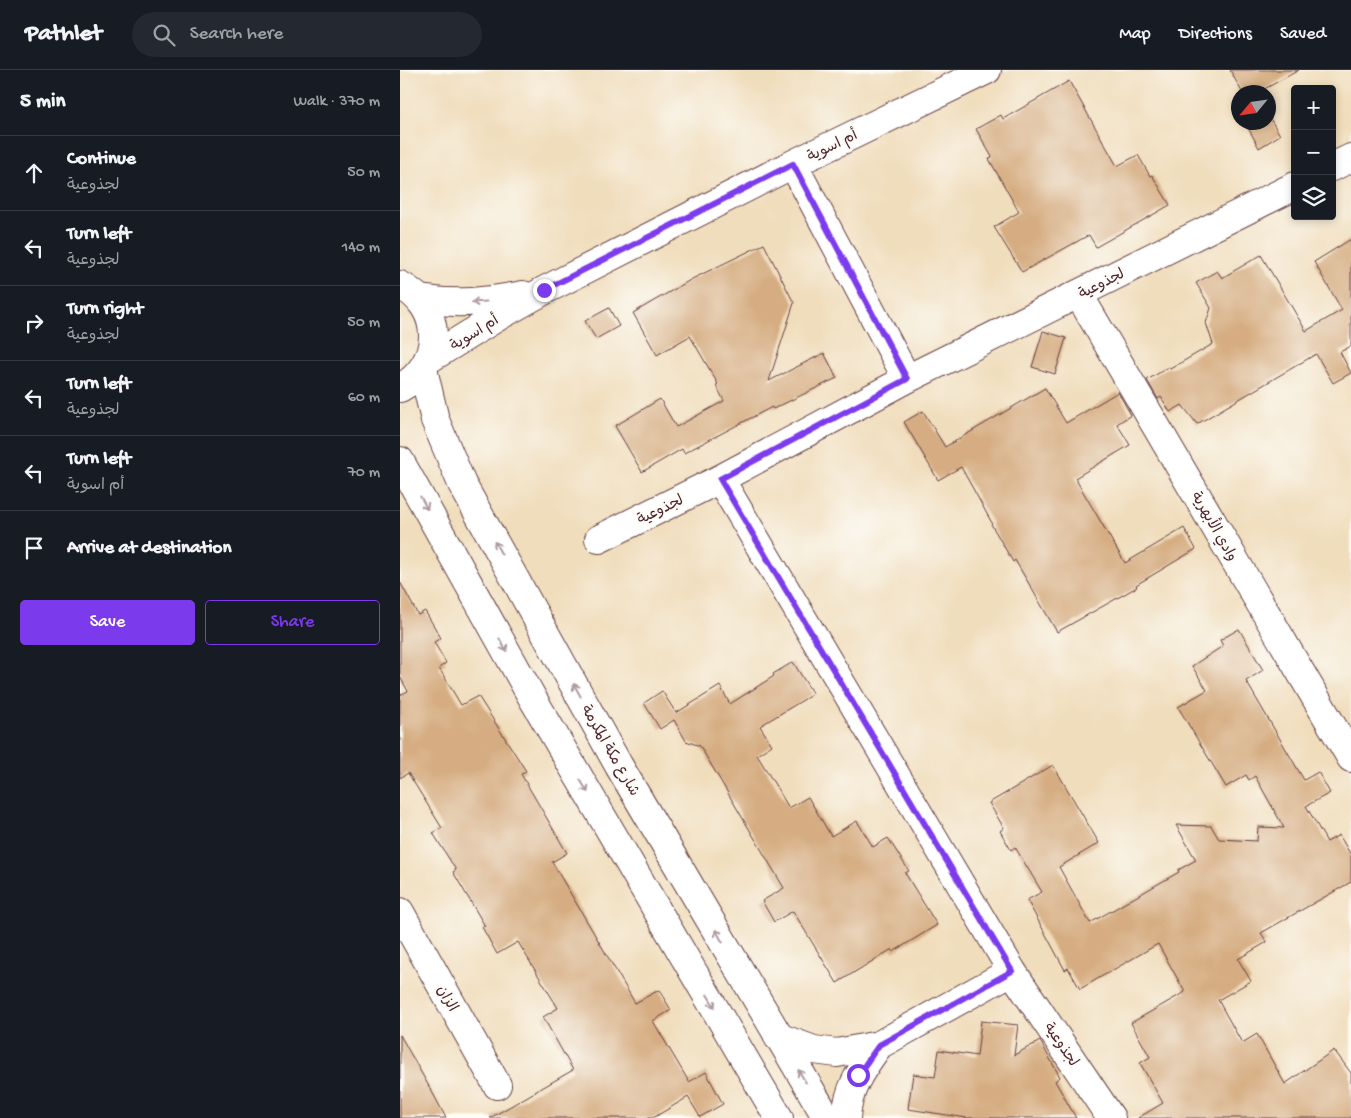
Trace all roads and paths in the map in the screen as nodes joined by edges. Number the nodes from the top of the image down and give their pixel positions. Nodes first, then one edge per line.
1 (987, 70) edge
2 (1351, 158) edge
3 (793, 164) junction
4 (1336, 165) edge
5 (1291, 188) edge
6 (405, 288) edge
7 (544, 290) junction
8 (1079, 295) junction
9 (426, 364) junction
10 (907, 379) junction
11 (400, 388) edge
12 (400, 461) edge
13 (720, 479) junction
14 (599, 538) dead end
15 (1351, 758) edge
16 (400, 913) edge
17 (1012, 971) junction
18 (778, 1037) junction
19 (879, 1045) junction
20 (496, 1085) dead end
21 (780, 1118) edge
22 (827, 1118) edge
23 (846, 1118) edge
24 (1111, 1118) edge

1 - 3 street, أم اسوية
2 - 4 street
3 - 7 street, أم اسوية
3 - 10 street
5 - 8 street, لجذوعية
7 -> 6 street, أم اسوية
6 - 9 street
7 - 9 street, أم اسوية
8 - 10 street, لجذوعية
8 - 15 street, وادي الأبهرية
9 - 11 street, أم اسوية
18 -> 9 street, شارع مكة المكرمة
10 - 13 street, لجذوعية
12 -> 21 street
13 - 14 street, لجذوعية
13 - 17 street, لجذوعية
16 - 20 street, الزان
17 - 19 street
17 - 24 street, لجذوعية
18 - 19 street
22 -> 18 street, شارع مكة المكرمة
19 - 23 street

